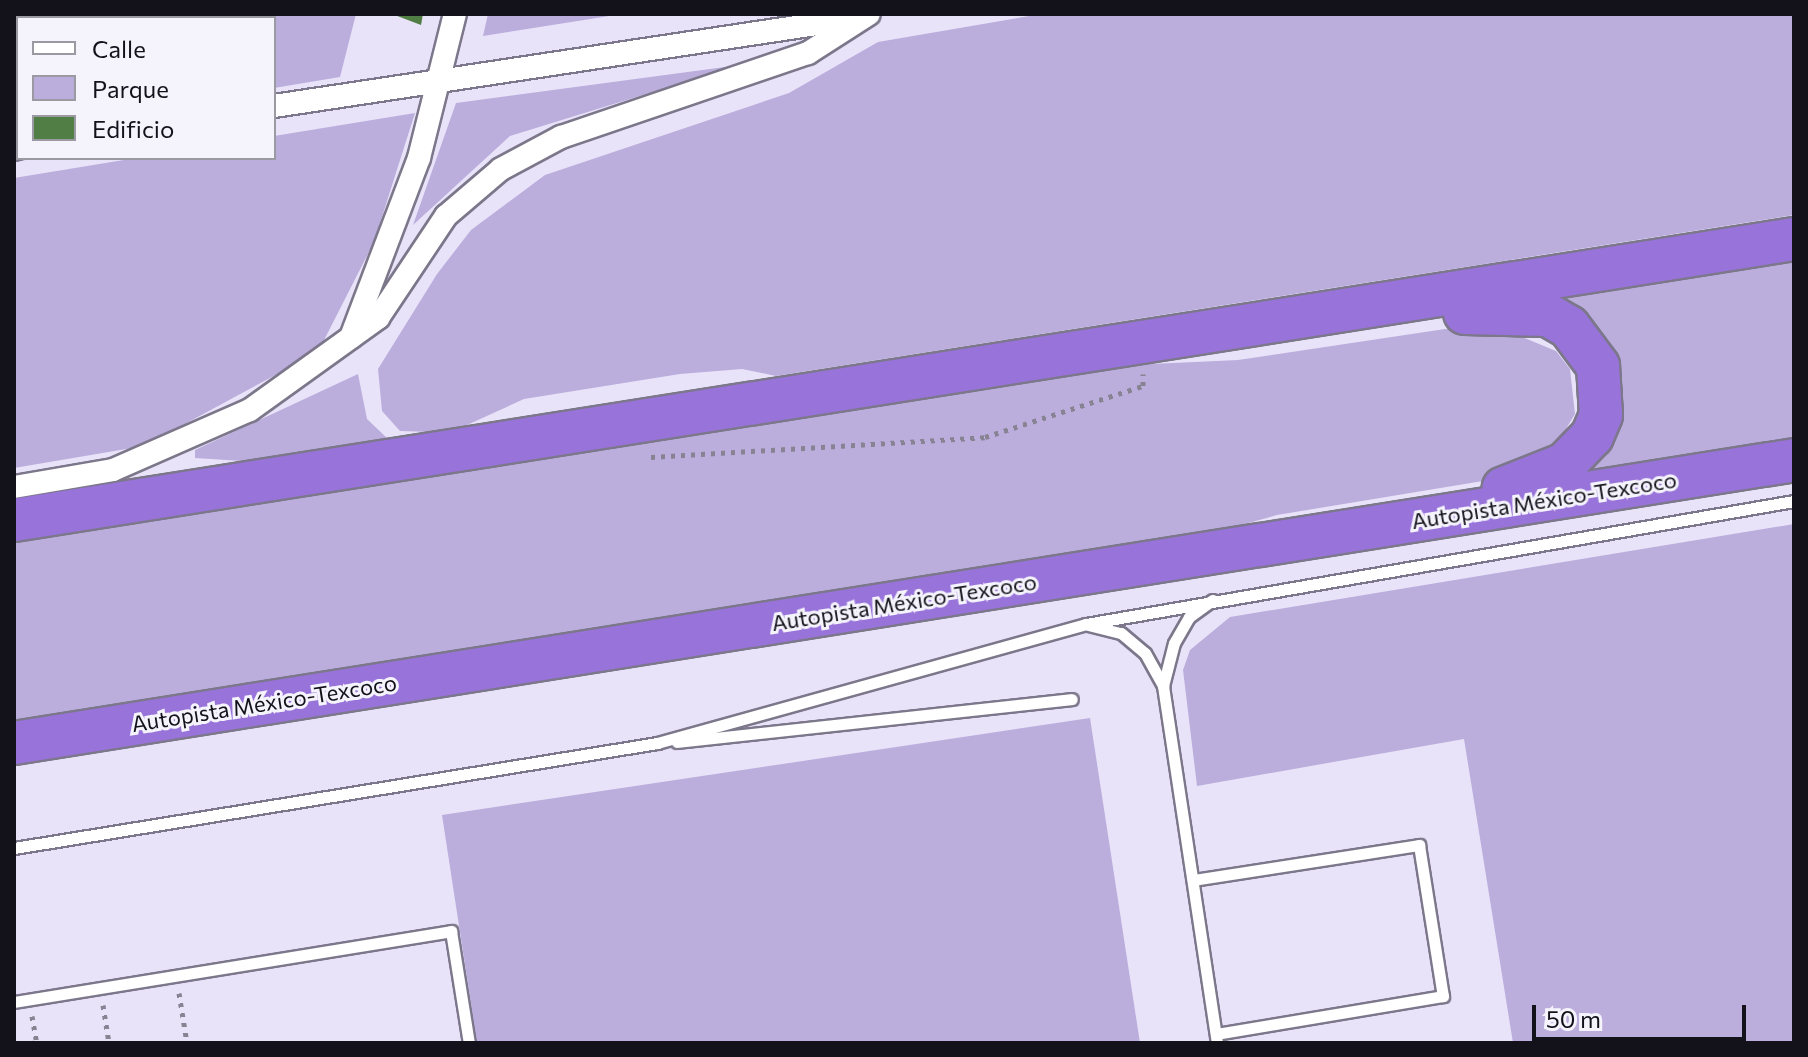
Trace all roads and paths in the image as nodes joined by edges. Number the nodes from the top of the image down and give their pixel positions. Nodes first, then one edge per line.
1 (455, 14) edge
2 (867, 16) edge
3 (439, 79) junction
4 (276, 106) edge
5 (1794, 239) edge
6 (1264, 323) junction
7 (349, 342) junction
8 (1141, 343) junction
9 (646, 458) dead end
10 (1794, 460) edge
11 (14, 487) edge
12 (1794, 501) edge
13 (14, 520) edge
14 (1263, 546) junction
15 (1217, 597) junction
16 (1086, 624) junction
17 (1163, 686) junction
18 (1072, 699) dead end
19 (14, 743) edge
20 (657, 743) junction
21 (14, 848) edge
22 (1193, 880) junction
23 (176, 976) junction
24 (100, 988) junction
25 (14, 1002) edge
26 (1217, 1038) edge
27 (109, 1043) edge
28 (187, 1043) edge
29 (469, 1043) edge

1 - 3 street
2 - 3 street
2 - 7 street
3 - 4 street
3 - 7 street
5 - 6 highway
6 - 8 highway
6 - 14 highway
7 - 11 street
8 - 9 path
8 - 13 highway
10 - 14 highway, Autopista México-Texcoco
12 - 15 lane
14 - 19 highway, Autopista México-Texcoco
15 - 16 lane
15 - 17 lane
16 - 17 lane
16 - 20 lane
17 - 22 lane
18 - 20 lane
20 - 21 lane
22 - 26 lane
22 - 26 lane
23 - 24 lane
23 - 28 path
23 - 29 lane
24 - 25 lane
24 - 27 path

